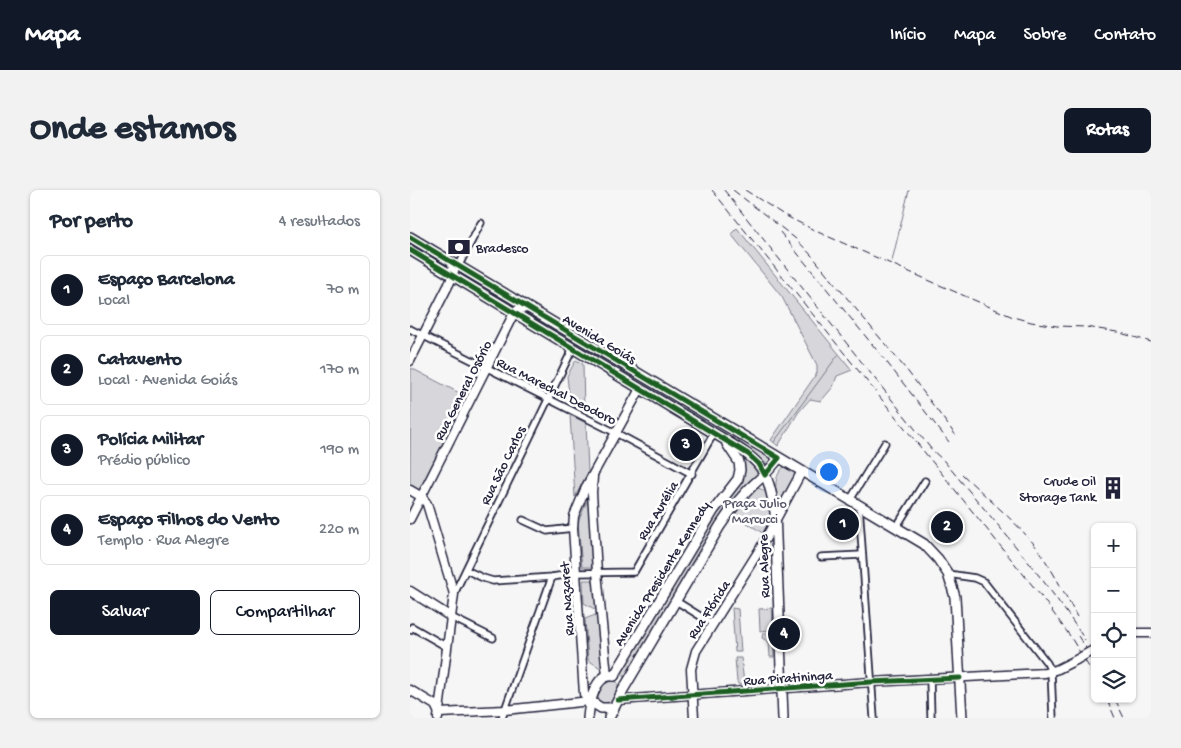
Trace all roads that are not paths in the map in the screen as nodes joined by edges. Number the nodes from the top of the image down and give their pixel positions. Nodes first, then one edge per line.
1 (481, 223) dead end
2 (410, 237) edge
3 (410, 250) edge
4 (455, 263) junction
5 (453, 276) junction
6 (528, 308) junction
7 (514, 312) junction
8 (410, 329) edge
9 (423, 336) junction
10 (573, 348) junction
11 (410, 361) edge
12 (486, 368) junction
13 (640, 389) junction
14 (548, 399) junction
15 (616, 433) junction
16 (718, 436) junction
17 (747, 439) junction
18 (885, 443) dead end
19 (779, 458) junction
20 (802, 471) junction
21 (594, 472) junction
22 (692, 474) junction
23 (765, 475) junction
24 (925, 481) dead end
25 (410, 490) edge
26 (592, 493) junction
27 (582, 495) junction
28 (422, 497) junction
29 (850, 500) junction
30 (859, 505) junction
31 (410, 519) edge
32 (524, 520) dead end
33 (775, 522) junction
34 (897, 526) junction
35 (573, 528) junction
36 (862, 555) junction
37 (821, 556) dead end
38 (466, 570) junction
39 (597, 572) junction
40 (577, 573) junction
41 (948, 574) junction
42 (552, 577) junction
43 (410, 591) edge
44 (454, 594) junction
45 (676, 601) junction
46 (451, 617) junction
47 (713, 624) junction
48 (410, 630) edge
49 (1151, 633) edge
50 (1136, 634) edge
51 (493, 638) dead end
52 (447, 647) junction
53 (1091, 651) edge
54 (1052, 671) junction
55 (610, 676) junction
56 (960, 678) junction
57 (930, 679) junction
58 (871, 682) junction
59 (782, 688) junction
60 (410, 690) edge
61 (623, 690) junction
62 (693, 695) junction
63 (590, 701) junction
64 (616, 704) junction
65 (505, 710) junction
66 (438, 716) edge
67 (502, 718) edge
68 (588, 718) edge
69 (609, 718) edge
70 (694, 718) edge
71 (784, 718) edge
72 (874, 718) edge
73 (931, 718) edge
74 (962, 718) edge
75 (1053, 718) edge

1 - 4 street
2 - 4 main road, Avenida Goiás
3 - 5 main road, Avenida Goiás
4 - 5 street
4 - 6 main road, Avenida Goiás
5 - 7 main road, Avenida Goiás
5 - 9 street
6 - 7 street
6 - 17 main road, Avenida Goiás
7 - 10 main road, Avenida Goiás
7 - 12 street, Rua General Osório
8 - 9 street, Rua Marechal Deodoro
9 - 11 street
9 - 12 street, Rua Marechal Deodoro
10 - 13 main road, Avenida Goiás
10 - 14 street, Rua São Carlos
12 - 14 street, Rua Marechal Deodoro
12 - 28 street, Rua General Osório
13 - 15 street, Rua Nazaret
13 - 16 main road, Avenida Goiás
14 - 15 street, Rua Marechal Deodoro
14 - 38 street, Rua São Carlos
15 - 21 street, Rua Nazaret
15 - 22 street, Rua Marechal Deodoro
16 - 17 main road
16 - 22 street, Rua Aurélia
16 - 23 main road, Avenida Goiás
16 - 55 main road, Avenida Presidente Kennedy
17 - 19 main road, Avenida Goiás
18 - 29 street
19 - 20 main road, Avenida Goiás
19 - 23 main road, Avenida Presidente Kennedy
20 - 29 main road, Avenida Goiás
20 - 33 street, Rua Flórida
21 - 26 street
21 - 27 street, Rua Nazaret
22 - 39 street, Rua Aurélia
23 - 33 main road, Rua Alegre
23 - 45 main road, Avenida Presidente Kennedy
24 - 34 street
25 - 28 street
26 - 27 street
26 - 39 street
27 - 35 street, Rua Nazaret
28 - 31 street, Rua General Osório
28 - 44 street
29 - 30 main road, Avenida Goiás
30 - 34 main road, Avenida Goiás
30 - 36 street
32 - 35 street
33 - 47 street, Rua Flórida
33 - 59 main road, Rua Alegre
34 - 41 main road, Avenida Goiás
35 - 40 street, Rua Nazaret
36 - 37 street
36 - 58 street
38 - 42 street
38 - 44 street, Rua São Carlos
39 - 40 street
39 - 55 street
40 - 42 street
40 - 63 street, Rua Nazaret
41 - 54 street
41 - 56 main road, Avenida Goiás
42 - 65 street
43 - 46 street
44 - 46 street
45 - 47 street
45 - 61 main road, Avenida Presidente Kennedy
46 - 51 street
46 - 52 street
47 - 62 street, Rua Flórida
48 - 52 street
49 - 50 street
52 - 66 street
53 - 54 street, Rua Piratininga, bridge
54 - 56 street, Rua Piratininga
54 - 75 street
55 - 61 main road
55 - 63 main road, Avenida Presidente Kennedy
56 - 57 street, Rua Piratininga
56 - 74 main road, Avenida Goiás
57 - 58 street, Rua Piratininga
57 - 73 street
58 - 59 street, Rua Piratininga
58 - 72 street
59 - 62 street, Rua Piratininga
59 - 71 main road, Rua Alegre
60 - 66 street
61 - 64 main road, Avenida Presidente Kennedy
62 - 64 street, Rua Piratininga
62 - 70 street, Rua Flórida
63 - 64 main road
63 - 65 street
63 - 68 main road, Avenida Presidente Kennedy
64 - 69 main road, Avenida Presidente Kennedy
65 - 66 street
65 - 67 street

